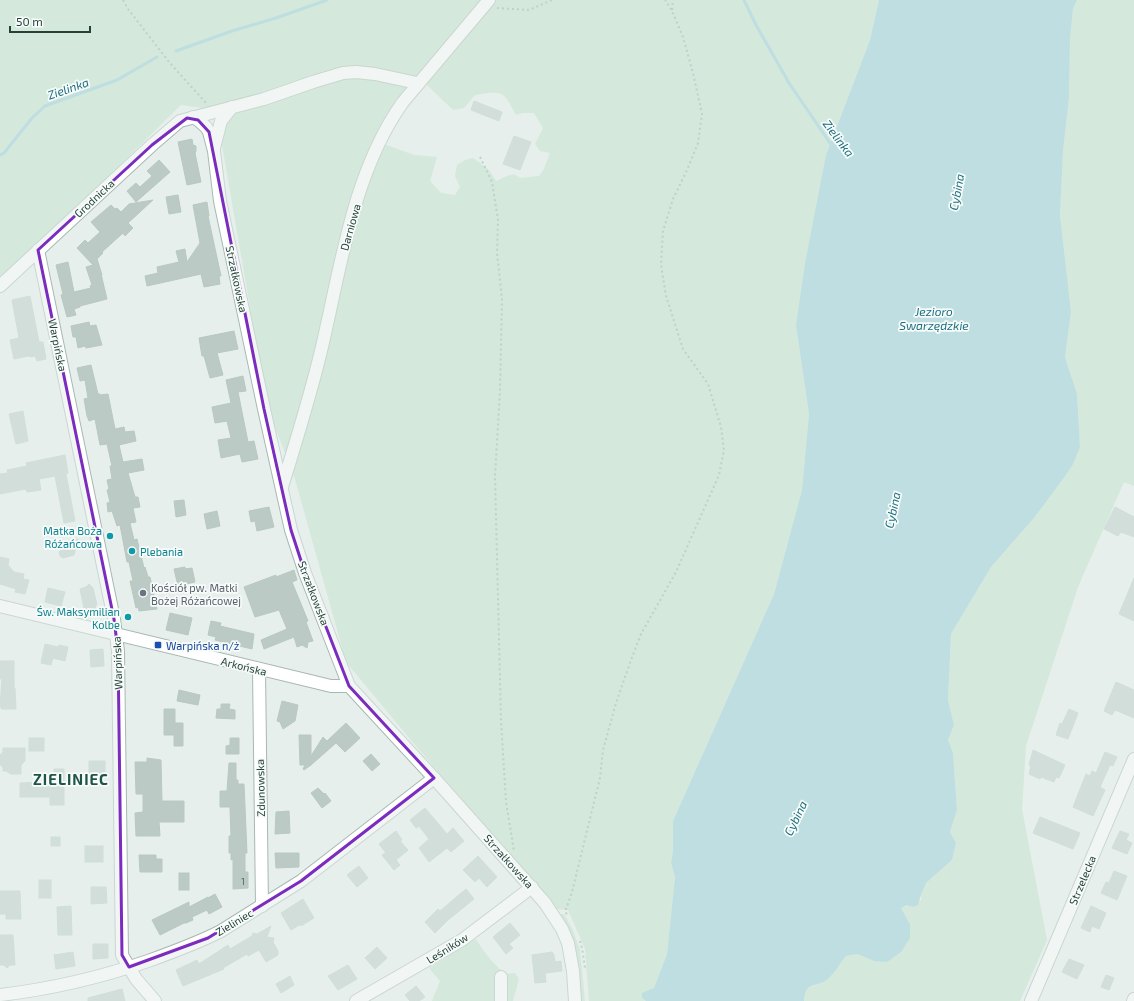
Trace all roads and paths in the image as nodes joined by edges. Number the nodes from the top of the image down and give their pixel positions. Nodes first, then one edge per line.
1 (123, 0) edge
2 (552, 0) edge
3 (665, 0) edge
4 (673, 0) edge
5 (486, 4) edge
6 (672, 11) junction
7 (418, 83) junction
8 (232, 107) junction
9 (214, 112) junction
10 (193, 117) junction
11 (214, 151) junction
12 (480, 157) dead end
13 (38, 250) junction
14 (0, 286) edge
15 (282, 487) junction
16 (0, 606) edge
17 (116, 635) junction
18 (259, 669) junction
19 (350, 686) junction
20 (1132, 767) edge
21 (434, 778) junction
22 (512, 864) junction
23 (532, 887) junction
24 (262, 906) junction
25 (565, 912) dead end
26 (129, 967) junction
27 (501, 977) dead end
28 (0, 995) edge
29 (155, 1001) edge
30 (356, 1001) edge
31 (501, 1001) edge
32 (575, 1001) edge
33 (1031, 1001) edge

1 - 9 path
2 - 5 path
3 - 6 path
4 - 6 path
5 - 7 street, Darniowa
6 - 25 path
7 - 8 street, Grodnicka
7 - 15 street, Darniowa
8 - 9 street, Grodnicka
8 - 11 street
9 - 10 street, Grodnicka
10 - 11 street, Strzałkowska
10 - 13 street, Grodnicka
11 - 15 street, Strzałkowska
12 - 22 path
13 - 14 street, Grodnicka
13 - 17 street, Warpińska
15 - 19 street, Strzałkowska
16 - 17 street, Arkońska
17 - 18 street, Arkońska
17 - 26 street, Warpińska
18 - 19 street, Arkońska
18 - 24 street, Zdunowska
19 - 21 street, Strzałkowska
20 - 33 street, Strzelecka
21 - 22 street, Strzałkowska
21 - 24 street, Zieliniec
22 - 23 street, Strzałkowska
23 - 30 street, Leśników
23 - 32 street, Strzałkowska
24 - 26 street, Zieliniec
26 - 28 street, Zieliniec
26 - 29 street, Warpińska
27 - 31 street

